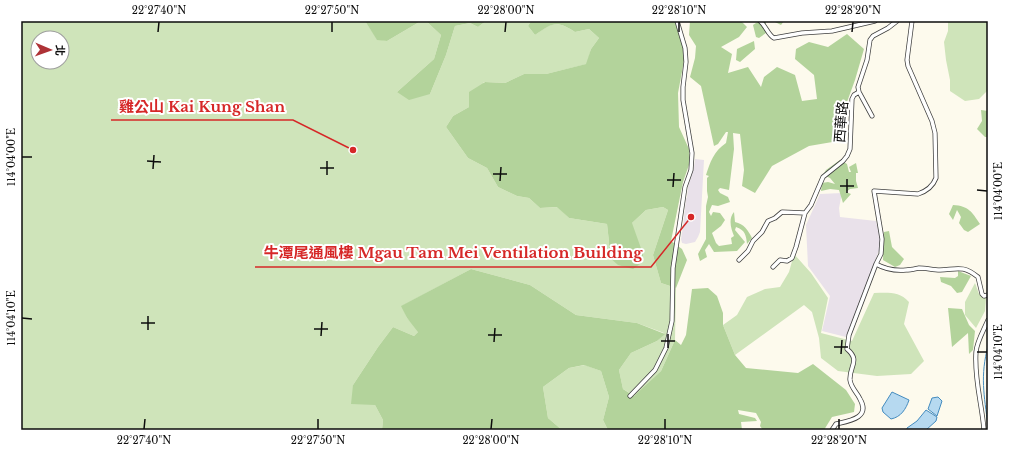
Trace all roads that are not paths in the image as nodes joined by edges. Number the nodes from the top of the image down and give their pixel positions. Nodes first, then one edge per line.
1 (677, 21) edge
2 (760, 21) edge
3 (875, 21) edge
4 (898, 21) edge
5 (912, 21) edge
6 (859, 92) junction
7 (872, 116) dead end
8 (805, 213) junction
9 (739, 260) dead end
10 (876, 264) junction
11 (773, 267) dead end
12 (988, 295) edge
13 (988, 320) edge
14 (630, 396) dead end
15 (832, 430) edge
16 (984, 430) edge

1 - 14 street
2 - 3 street
4 - 6 street, 西華路
5 - 10 street
6 - 7 street, 西華路
6 - 8 street, 西華路
8 - 9 street
8 - 11 street, 西華路
10 - 12 street
10 - 15 street
13 - 16 street

